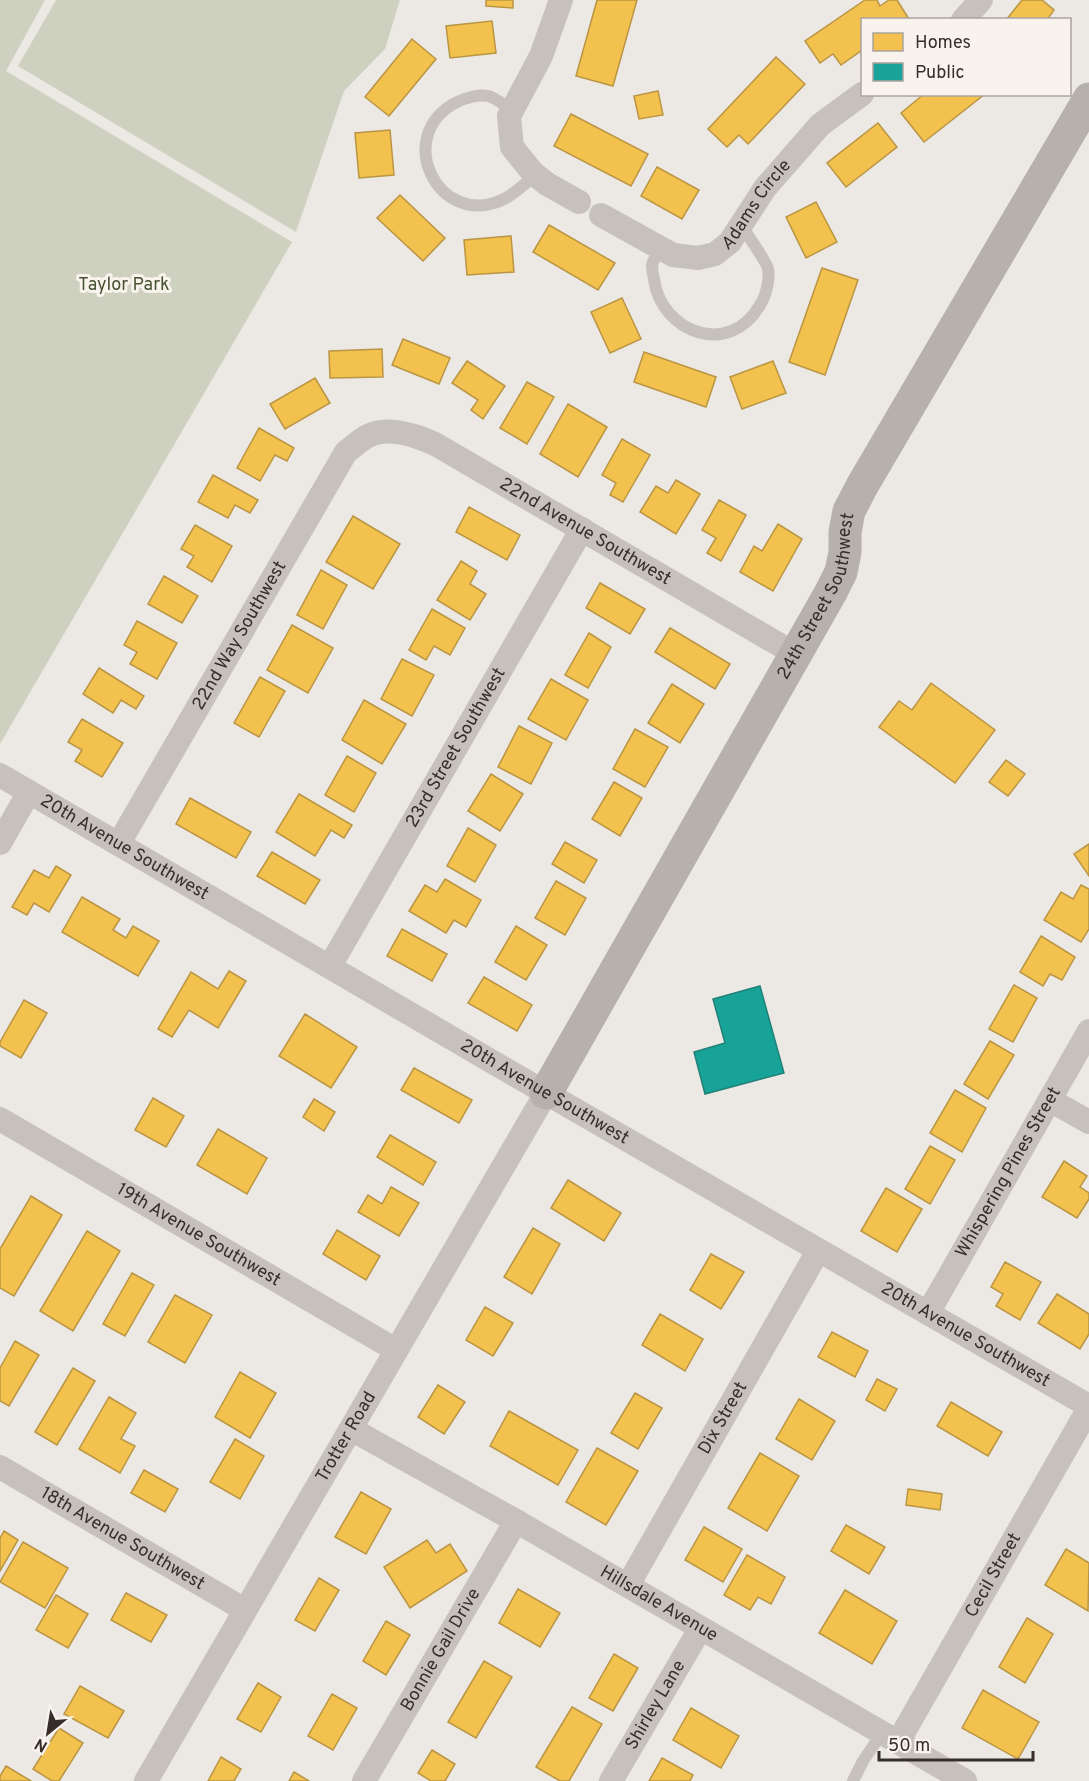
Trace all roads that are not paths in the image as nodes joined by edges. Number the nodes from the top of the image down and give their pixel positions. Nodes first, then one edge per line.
1 (561, 0) edge
2 (981, 0) edge
3 (965, 18) edge
4 (861, 95) edge
5 (1089, 99) edge
6 (513, 110) junction
7 (536, 175) junction
8 (579, 202) dead end
9 (601, 215) dead end
10 (742, 226) junction
11 (660, 248) junction
12 (368, 436) joint
13 (582, 529) junction
14 (797, 655) junction
15 (0, 776) edge
16 (29, 792) junction
17 (0, 843) edge
18 (119, 843) junction
19 (330, 966) junction
20 (1089, 1031) edge
21 (546, 1094) junction
22 (1050, 1100) junction
23 (0, 1119) edge
24 (1089, 1122) edge
25 (818, 1251) junction
26 (928, 1313) junction
27 (396, 1350) junction
28 (1089, 1407) edge
29 (351, 1429) junction
30 (0, 1467) edge
31 (516, 1521) junction
32 (628, 1585) junction
33 (245, 1610) junction
34 (700, 1629) junction
35 (890, 1738) junction
36 (146, 1781) edge
37 (364, 1781) edge
38 (611, 1781) edge
39 (853, 1781) edge
40 (965, 1781) edge

1 - 6 street
2 - 3 street
4 - 10 street, Adams Circle
5 - 14 street, 24th Street Southwest
6 - 7 street
6 - 7 lane
7 - 8 street
9 - 11 street, Adams Circle
10 - 11 street, Adams Circle
10 - 11 lane
12 - 13 street, 22nd Avenue Southwest
12 - 18 street, 22nd Way Southwest
13 - 14 street, 22nd Avenue Southwest
13 - 19 street, 23rd Street Southwest
14 - 21 street, 24th Street Southwest
15 - 16 street, 20th Avenue Southwest
16 - 17 street
16 - 18 street, 20th Avenue Southwest
18 - 19 street, 20th Avenue Southwest
19 - 21 street, 20th Avenue Southwest
20 - 22 street, Whispering Pines Street
21 - 25 street, 20th Avenue Southwest
21 - 27 street, Trotter Road
22 - 24 street
22 - 26 street, Whispering Pines Street
23 - 27 street, 19th Avenue Southwest
25 - 26 street, 20th Avenue Southwest
25 - 32 street, Dix Street
26 - 28 street, 20th Avenue Southwest
27 - 29 street, Trotter Road
28 - 35 street, Cecil Street
29 - 31 street, Hillsdale Avenue
29 - 33 street, Trotter Road
30 - 33 street, 18th Avenue Southwest
31 - 32 street, Hillsdale Avenue
31 - 37 street, Bonnie Gail Drive
32 - 34 street, Hillsdale Avenue
33 - 36 street, Trotter Road
34 - 35 street, Hillsdale Avenue
34 - 38 street, Shirley Lane
35 - 39 lane
35 - 40 street, Hillsdale Avenue

